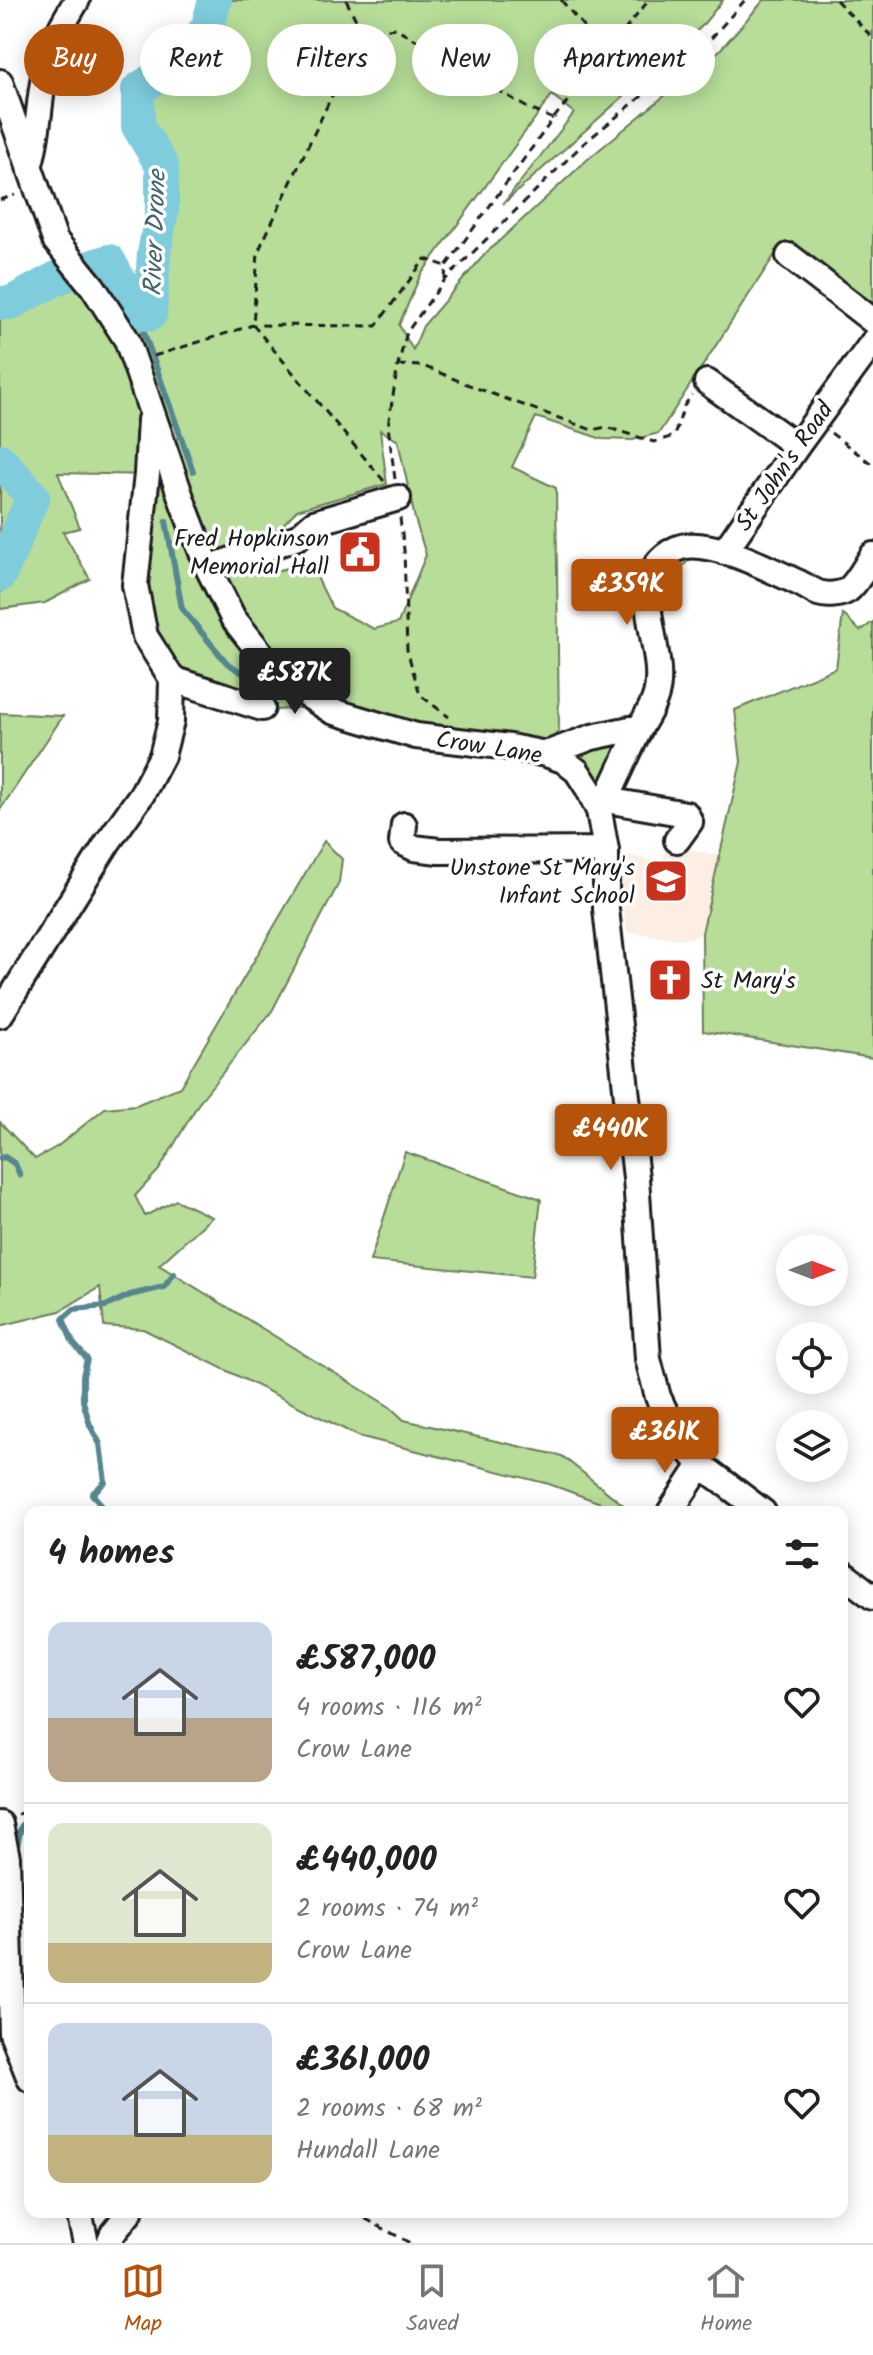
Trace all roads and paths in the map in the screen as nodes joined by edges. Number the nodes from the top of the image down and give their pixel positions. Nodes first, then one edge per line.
1 (77, 0) edge
2 (346, 0) edge
3 (561, 0) edge
4 (649, 0) edge
5 (745, 0) edge
6 (836, 0) edge
7 (358, 24) edge
8 (581, 24) edge
9 (630, 24) edge
10 (396, 28) edge
11 (873, 38) edge
12 (0, 82) edge
13 (332, 96) edge
14 (572, 96) edge
15 (553, 119) junction
16 (29, 167) junction
17 (789, 256) dead end
18 (446, 266) junction
19 (444, 281) junction
20 (873, 321) edge
21 (253, 325) junction
22 (873, 342) edge
23 (178, 349) dead end
24 (398, 365) junction
25 (707, 382) joint
26 (150, 410) junction
27 (815, 421) junction
28 (797, 446) junction
29 (873, 465) edge
30 (398, 498) junction
31 (724, 552) junction
32 (873, 555) edge
33 (208, 568) junction
34 (678, 574) dead end
35 (670, 596) dead end
36 (172, 679) junction
37 (262, 708) dead end
38 (449, 717) dead end
39 (640, 727) junction
40 (546, 754) junction
41 (603, 806) junction
42 (404, 825) dead end
43 (677, 840) dead end
44 (606, 850) junction
45 (0, 1015) edge
46 (701, 1465) junction
47 (674, 1506) edge
48 (755, 1506) edge
49 (848, 1578) edge
50 (873, 1597) edge
51 (0, 1824) edge
52 (24, 2064) edge
53 (80, 2218) edge
54 (125, 2218) edge
55 (364, 2218) edge
56 (86, 2243) edge
57 (109, 2243) edge
58 (410, 2243) edge

1 - 16 street
2 - 7 path
3 - 8 path
4 - 9 path
5 - 19 path
6 - 11 path
10 - 15 path
12 - 16 street, Crow Lane
13 - 21 path
14 - 15 path
15 - 18 path
16 - 26 street, Crow Lane
17 - 20 street
18 - 19 path
18 - 21 path
19 - 24 path
21 - 23 path
21 - 30 path
22 - 27 street, St John's Road
24 - 25 path
24 - 30 path
25 - 28 street
26 - 33 street, Crow Lane
26 - 36 street
27 - 28 street, St John's Road
27 - 29 path
28 - 31 street, St John's Road
30 - 33 street
30 - 38 path
31 - 32 street, St John's Road
31 - 39 street, St John's Road
33 - 40 street, Crow Lane
34 - 35 path
36 - 37 street
36 - 45 street
39 - 40 street
39 - 41 street, St John's Road
40 - 41 street, Crow Lane
41 - 43 street
41 - 44 street, Crow Lane
42 - 44 street
44 - 46 street, Crow Lane
46 - 47 street
46 - 48 street, Crow Lane
49 - 50 street
51 - 52 street
53 - 56 street
54 - 57 street
55 - 58 path

